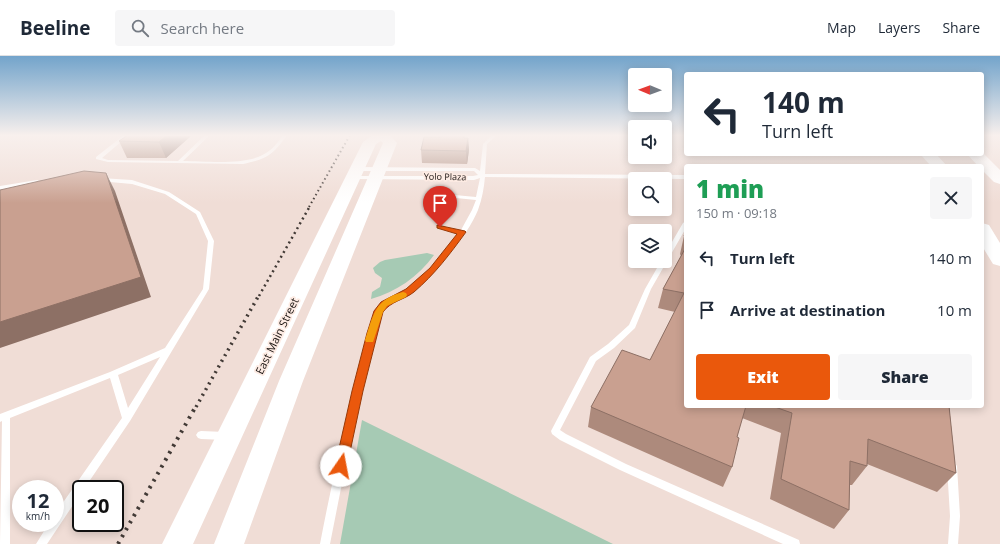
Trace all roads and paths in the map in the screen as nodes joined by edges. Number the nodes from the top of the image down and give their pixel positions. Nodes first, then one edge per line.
1 (98, 158) edge
2 (184, 158) edge
3 (259, 158) edge
4 (368, 158) edge
5 (378, 158) edge
6 (484, 158) edge
7 (979, 158) edge
8 (179, 162) junction
9 (366, 173) junction
10 (482, 175) junction
11 (684, 178) edge
12 (1000, 179) edge
13 (96, 180) edge
14 (46, 182) edge
15 (0, 188) edge
16 (446, 195) dead end
17 (479, 199) junction
18 (684, 225) edge
19 (440, 227) dead end
20 (462, 232) junction
21 (984, 232) edge
22 (672, 246) edge
23 (1000, 260) edge
24 (660, 268) edge
25 (168, 350) junction
26 (113, 374) junction
27 (3, 416) edge
28 (126, 418) junction
29 (201, 436) dead end
30 (229, 436) junction
31 (952, 456) edge
32 (64, 510) edge
33 (49, 532) edge
34 (5, 544) edge
35 (41, 544) edge
36 (177, 544) edge
37 (229, 544) edge
38 (325, 544) edge
39 (795, 544) edge
40 (953, 544) edge

1 - 8 lane
2 - 8 lane
3 - 8 lane
4 - 9 main road, East Main Street
5 - 9 main road, East Main Street
6 - 10 lane
7 - 12 highway
9 - 10 lane, Yolo Plaza
9 - 30 main road, East Main Street
9 - 37 main road, East Main Street
10 - 11 lane, Yolo Plaza
10 - 17 lane
13 - 25 lane
14 - 15 lane
16 - 17 lane
17 - 20 lane
18 - 22 lane
19 - 20 lane
20 - 38 lane
21 - 23 highway
24 - 39 lane
25 - 26 lane
25 - 28 lane
26 - 27 lane
26 - 28 lane
27 - 34 lane
28 - 32 lane
29 - 30 lane
30 - 36 main road, East Main Street
31 - 40 lane
33 - 35 lane

